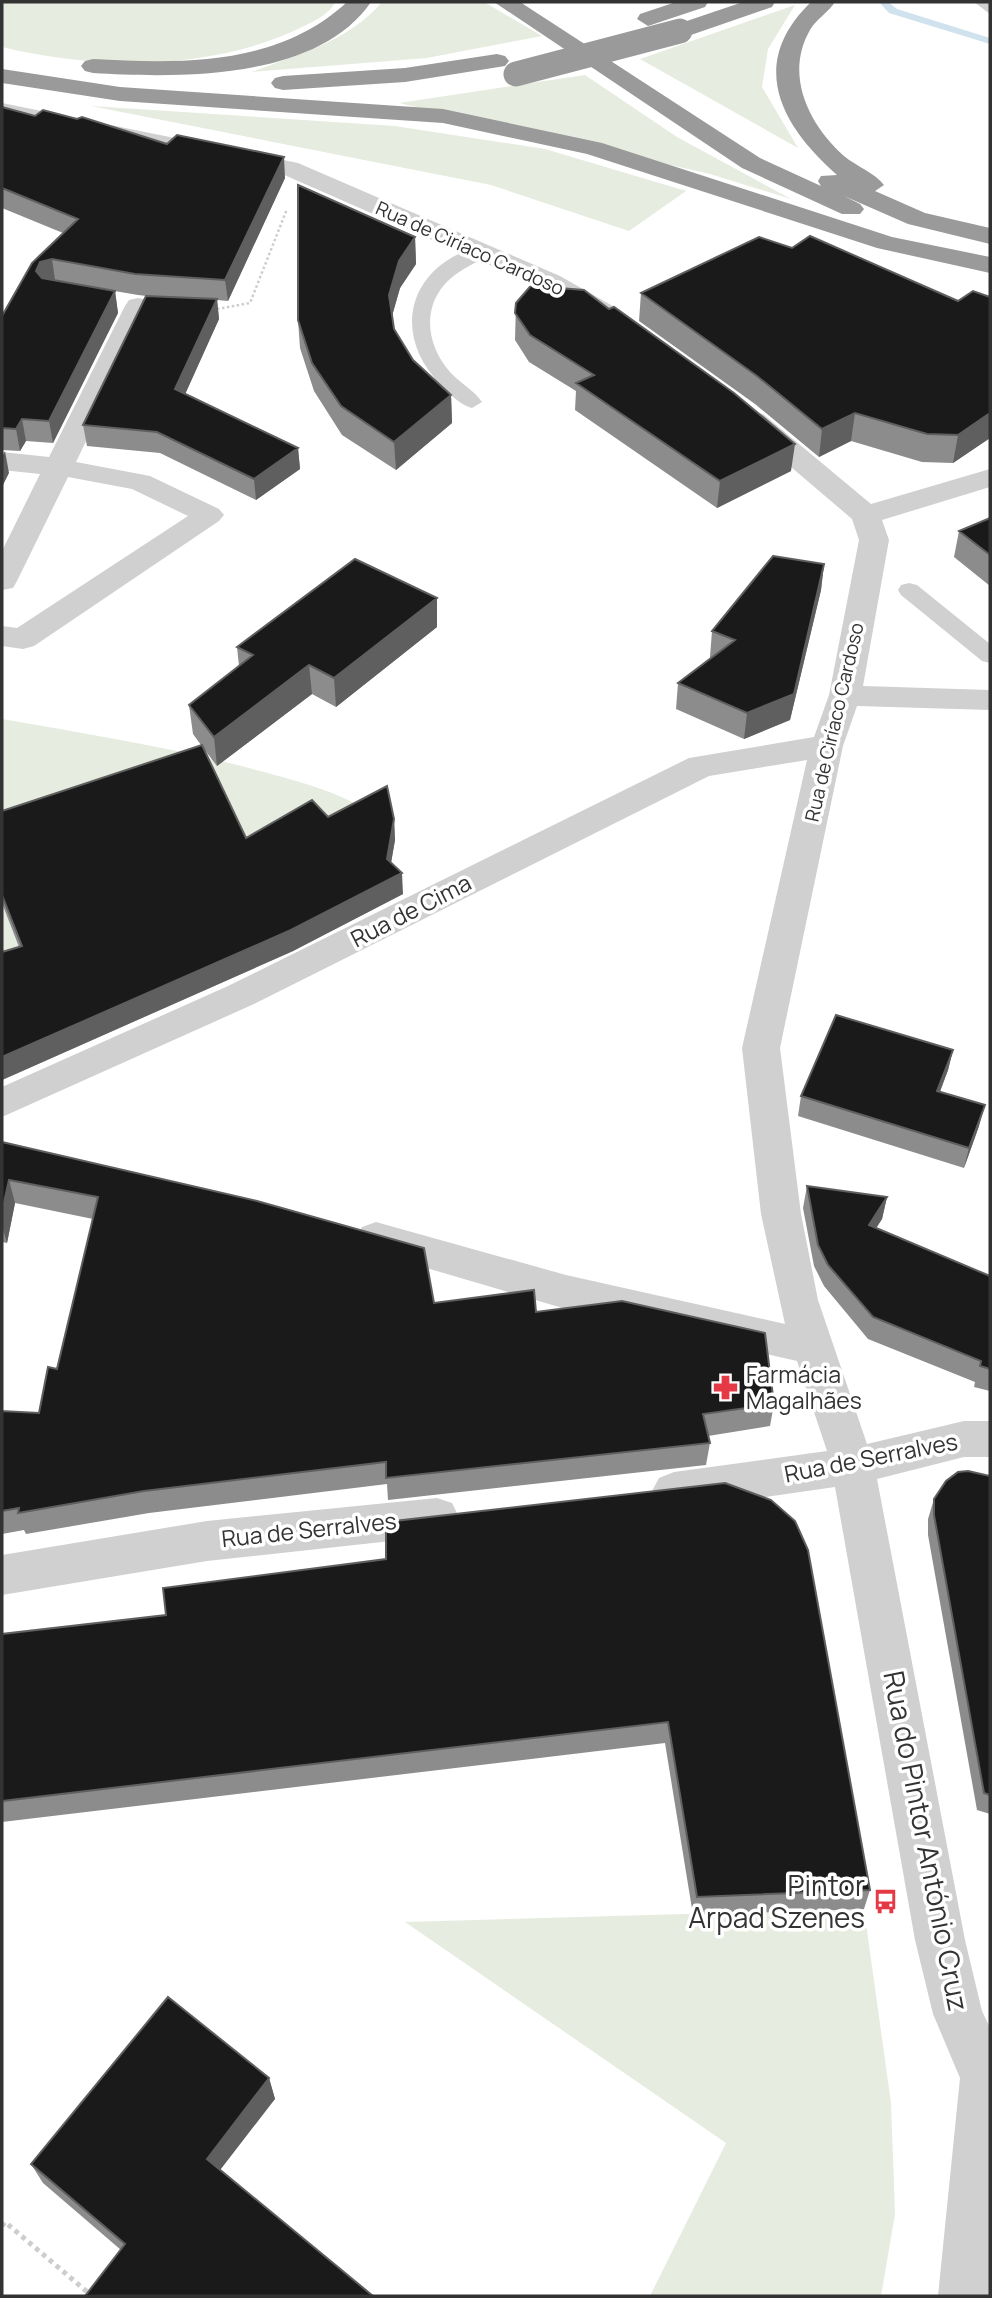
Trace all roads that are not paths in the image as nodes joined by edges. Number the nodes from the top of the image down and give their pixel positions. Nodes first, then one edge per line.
1 (360, 2) edge
2 (505, 2) edge
3 (540, 2) edge
4 (697, 2) edge
5 (764, 2) edge
6 (824, 2) edge
7 (982, 2) edge
8 (990, 9) edge
9 (2, 55) edge
10 (35, 62) junction
11 (506, 68) junction
12 (2, 76) edge
13 (214, 99) junction
14 (2, 110) edge
15 (988, 244) edge
16 (481, 252) junction
17 (990, 265) edge
18 (216, 310) edge
19 (636, 335) edge
20 (472, 402) dead end
21 (732, 404) edge
22 (2, 461) edge
23 (58, 467) junction
24 (990, 478) edge
25 (866, 514) junction
26 (2, 581) edge
27 (909, 590) dead end
28 (2, 636) edge
29 (990, 656) edge
30 (845, 695) junction
31 (990, 700) edge
32 (827, 747) junction
33 (2, 1103) edge
34 (341, 1228) edge
35 (812, 1347) junction
36 (990, 1439) edge
37 (853, 1466) junction
38 (638, 1496) edge
39 (471, 1513) edge
40 (2, 1575) edge
41 (988, 2078) edge
42 (965, 2296) edge

1 - 10 highway
2 - 15 highway
3 - 15 highway
4 - 11 highway
5 - 11 highway, bridge
6 - 15 highway
7 - 8 lane
9 - 10 highway
10 - 11 highway
11 - 13 highway
12 - 13 highway
13 - 17 highway
14 - 16 street, Rua de Ciríaco Cardoso
16 - 19 street, Rua de Ciríaco Cardoso
16 - 20 lane
18 - 23 street
21 - 25 street
22 - 23 street
23 - 26 street
23 - 28 street
24 - 25 street
25 - 30 street, Rua de Ciríaco Cardoso
27 - 29 lane
30 - 31 street
30 - 32 street, Rua de Ciríaco Cardoso
32 - 33 street, Rua de Cima
32 - 35 street, Rua de Ciríaco Cardoso
34 - 35 street
35 - 37 street, Rua de Ciríaco Cardoso
36 - 37 street, Rua de Serralves
37 - 38 street, Rua de Serralves
37 - 41 street, Rua do Pintor António Cruz
39 - 40 street, Rua de Serralves
41 - 42 street, Rua do Pintor António Cruz

